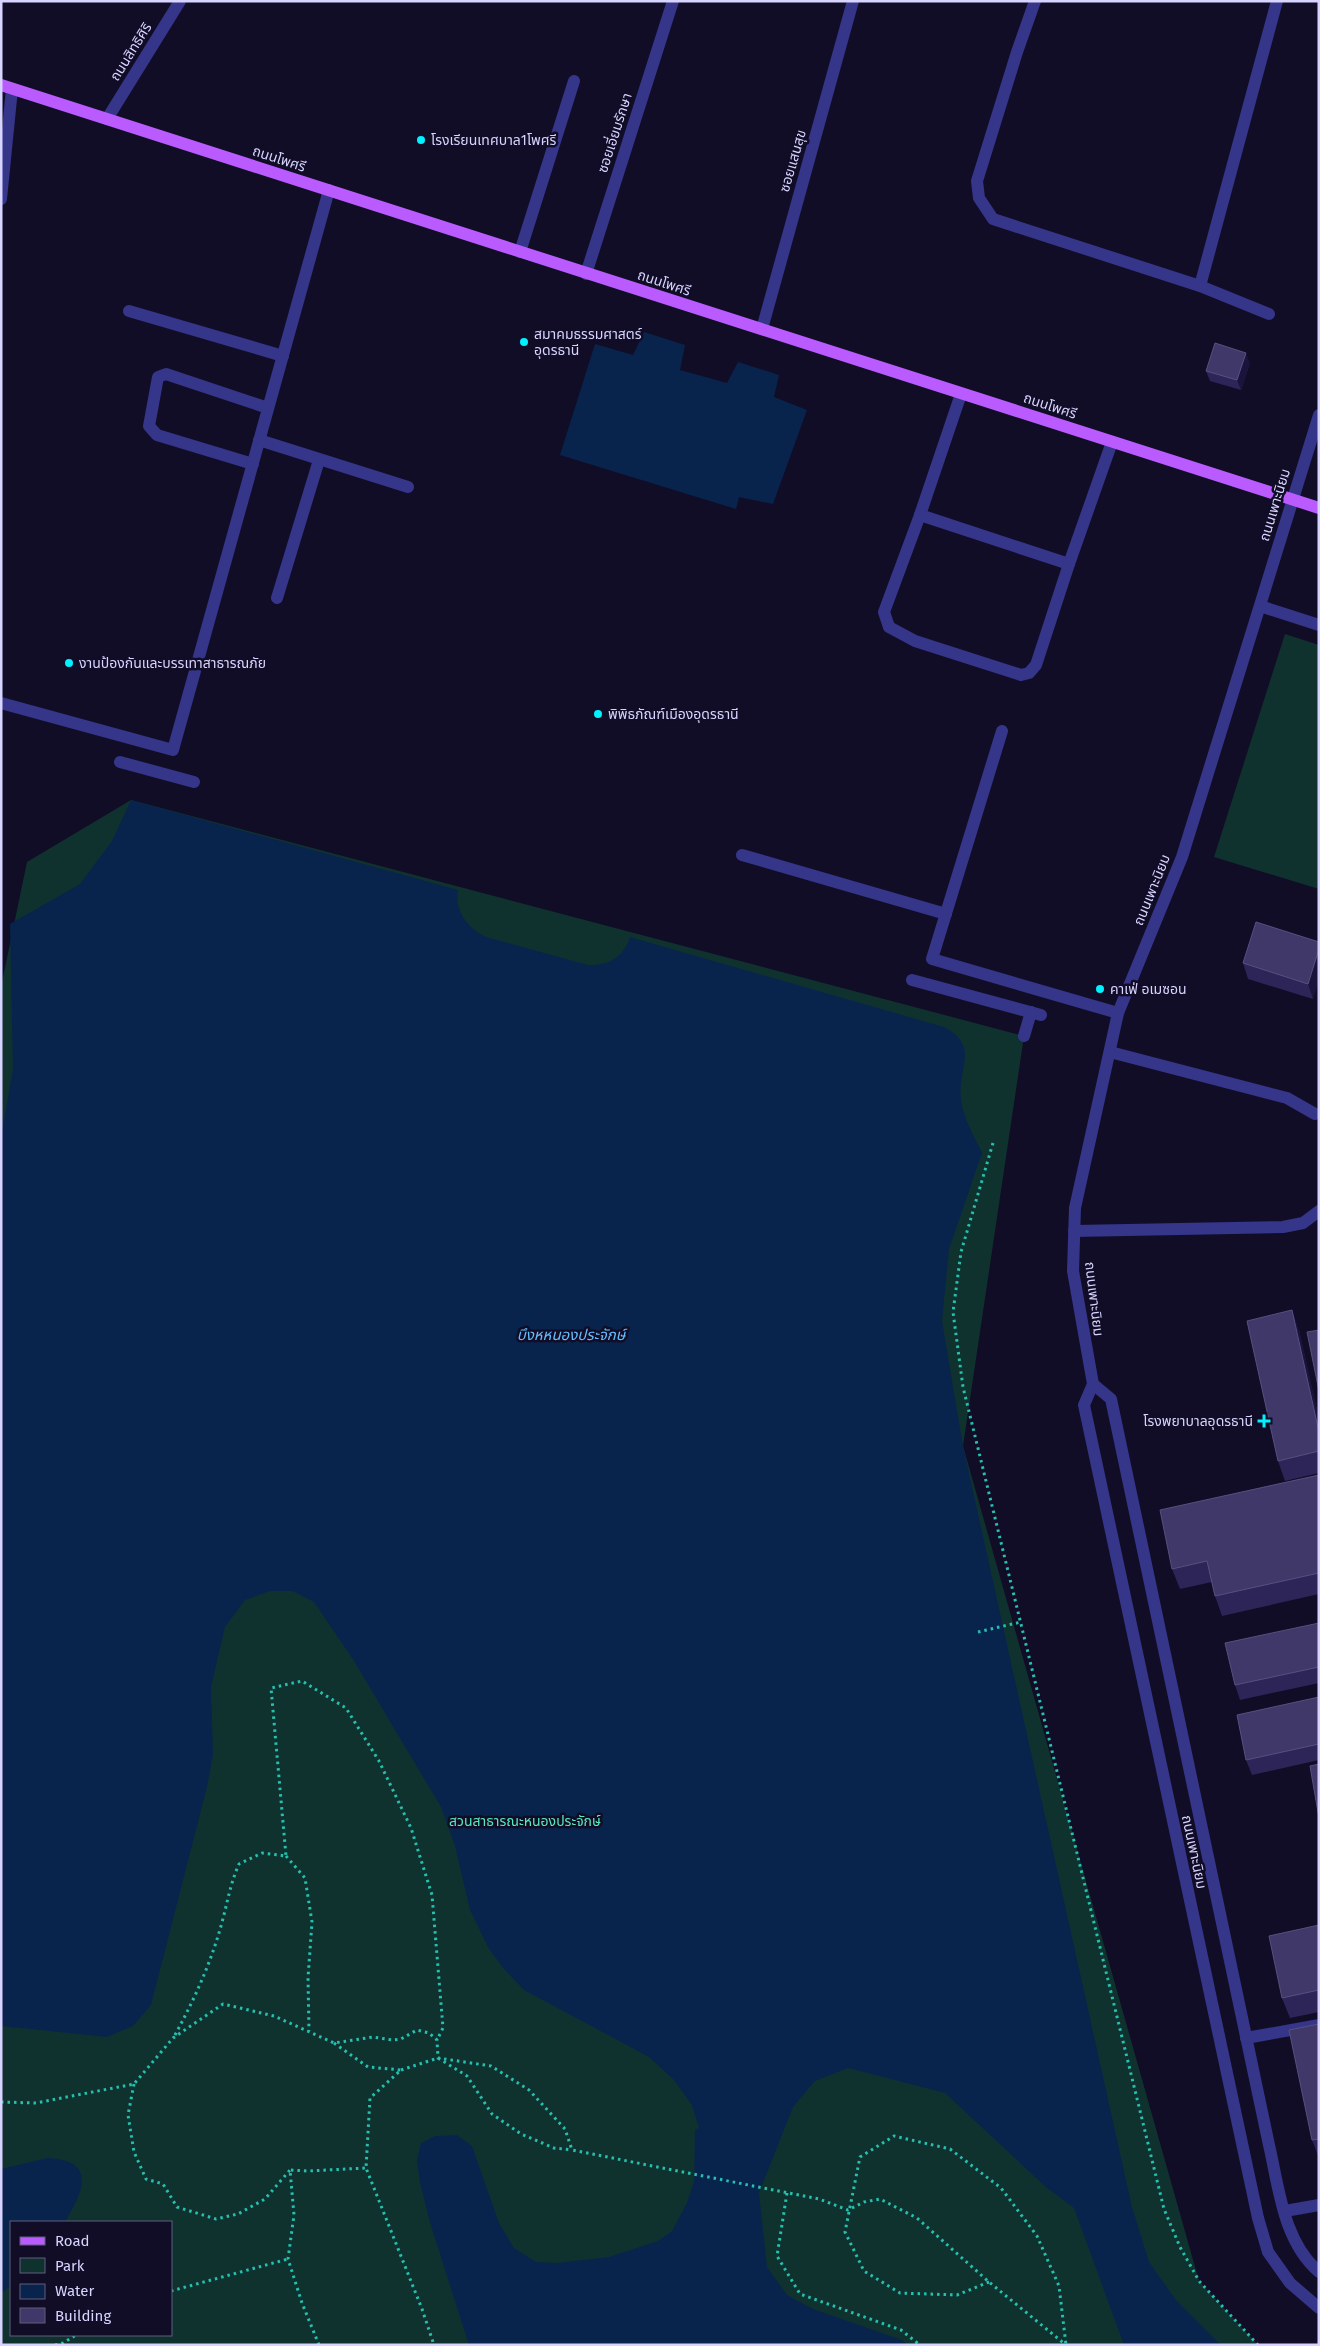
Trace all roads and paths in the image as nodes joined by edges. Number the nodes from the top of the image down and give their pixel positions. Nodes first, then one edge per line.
1 (180, 1) edge
2 (673, 1) edge
3 (853, 1) edge
4 (1035, 1) edge
5 (1277, 1) edge
6 (574, 81) dead end
7 (6, 87) edge
8 (108, 119) junction
9 (329, 190) junction
10 (1, 199) edge
11 (520, 252) junction
12 (586, 274) junction
13 (1200, 286) junction
14 (129, 311) dead end
15 (1269, 314) dead end
16 (762, 330) junction
17 (283, 356) junction
18 (962, 394) junction
19 (268, 408) junction
20 (1319, 415) edge
21 (259, 440) junction
22 (1112, 442) junction
23 (319, 460) junction
24 (253, 464) junction
25 (408, 487) dead end
26 (1293, 500) junction
27 (1319, 508) edge
28 (920, 515) junction
29 (1069, 564) junction
30 (277, 598) dead end
31 (1260, 606) junction
32 (1319, 625) edge
33 (1, 703) edge
34 (1002, 731) dead end
35 (120, 762) dead end
36 (194, 782) dead end
37 (742, 855) dead end
38 (946, 914) junction
39 (912, 980) dead end
40 (1118, 1013) junction
41 (1024, 1036) dead end
42 (1110, 1052) junction
43 (1315, 1114) dead end
44 (993, 1143) dead end
45 (1319, 1211) edge
46 (1074, 1231) junction
47 (1093, 1384) junction
48 (1021, 1622) junction
49 (978, 1632) dead end
50 (286, 1856) junction
51 (1319, 2025) edge
52 (309, 2031) junction
53 (173, 2038) junction
54 (1246, 2038) junction
55 (437, 2040) junction
56 (334, 2043) junction
57 (438, 2058) junction
58 (402, 2070) junction
59 (134, 2084) junction
60 (1, 2102) edge
61 (572, 2150) junction
62 (366, 2168) junction
63 (290, 2170) junction
64 (787, 2193) junction
65 (1319, 2205) edge
66 (848, 2210) junction
67 (1285, 2211) junction
68 (288, 2259) junction
69 (1319, 2272) edge
70 (989, 2282) junction
71 (172, 2290) edge
72 (1319, 2308) edge
73 (74, 2336) edge
74 (55, 2345) edge
75 (319, 2345) edge
76 (434, 2345) edge
77 (920, 2345) edge
78 (1066, 2345) edge
79 (1258, 2345) edge

1 - 8 street, ถนนสิทธิศิริ
2 - 12 street, ซอยเอี่ยมรักษา
3 - 16 street, ซอยแสนสุข
4 - 13 street
5 - 13 street
6 - 11 street
7 - 8 main road, ถนนโพศรี
7 - 10 street
8 - 9 main road, ถนนโพศรี
9 - 11 main road, ถนนโพศรี
9 - 17 street
11 - 12 main road, ถนนโพศรี
12 - 16 main road, ถนนโพศรี
13 - 15 street
14 - 17 street
16 - 18 main road, ถนนโพศรี
17 - 19 street
18 - 22 main road, ถนนโพศรี
18 - 28 street
19 - 21 street
19 - 24 street
20 - 26 street, ถนนเพาะนิยม
21 - 23 street
21 - 24 street
22 - 26 main road, ถนนโพศรี
22 - 29 street
23 - 25 street
23 - 30 street
24 - 33 street
26 - 27 main road, ถนนโพศรี
26 - 31 street, ถนนเพาะนิยม
28 - 29 street
28 - 29 street
31 - 32 street
31 - 40 street, ถนนเพาะนิยม
34 - 38 street
35 - 36 street
37 - 38 street
38 - 40 street
39 - 41 street
40 - 42 street, ถนนเพาะนิยม
42 - 43 street
42 - 46 street, ถนนเพาะนิยม
44 - 48 path
45 - 46 street
46 - 47 street, ถนนเพาะนิยม
47 - 54 street, ถนนเพาะนิยม
47 - 72 street, ถนนเพาะนิยม
48 - 49 path
48 - 79 path
50 - 52 path
50 - 53 path
50 - 55 path
51 - 54 street
52 - 53 path
52 - 56 path
53 - 59 path
54 - 67 street, ถนนเพาะนิยม
55 - 56 path
55 - 57 path
56 - 58 path
57 - 58 path
57 - 61 path
57 - 61 path
58 - 62 path
59 - 60 path
59 - 63 path
61 - 64 path
62 - 63 path
62 - 76 path
63 - 68 path
64 - 66 path
64 - 77 path
65 - 67 street
66 - 70 path
66 - 70 path
66 - 78 path
67 - 69 street, ถนนเพาะนิยม
68 - 71 path
68 - 75 path
70 - 78 path
73 - 74 path

